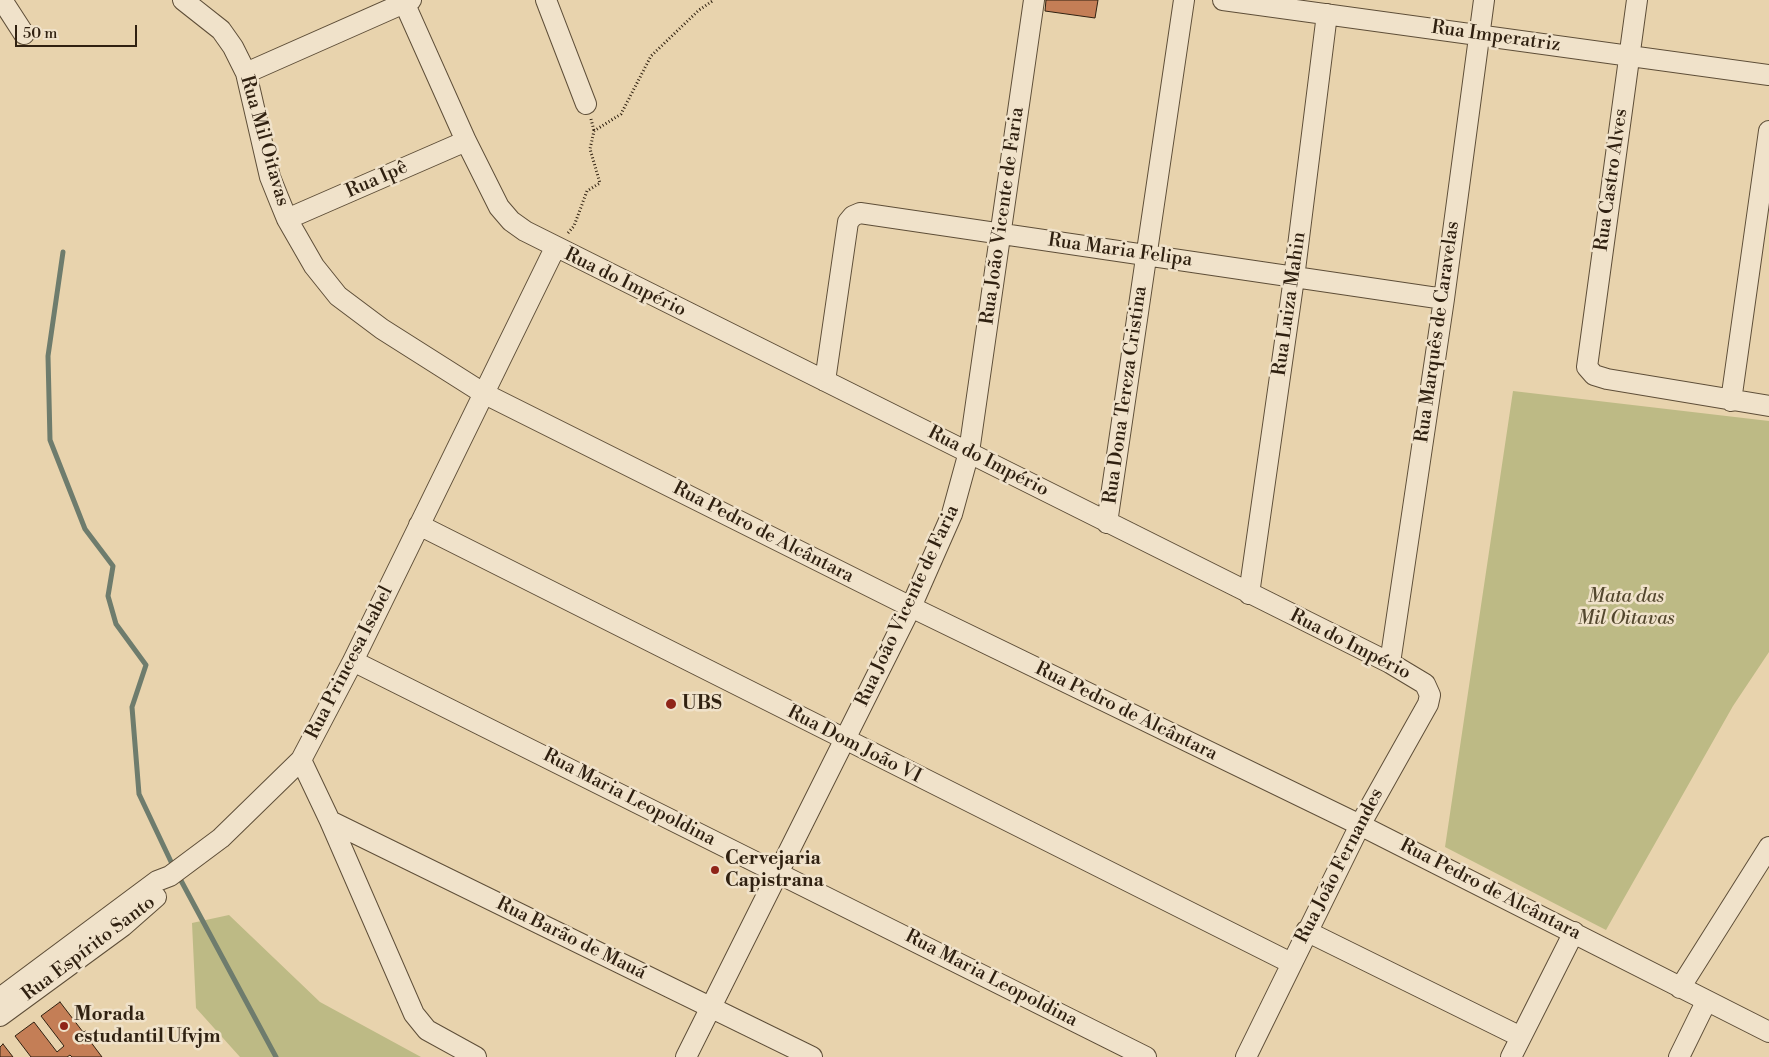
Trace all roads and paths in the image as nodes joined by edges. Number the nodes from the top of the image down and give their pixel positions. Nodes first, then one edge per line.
1 (2, 0) edge
2 (183, 0) edge
3 (546, 0) edge
4 (714, 0) edge
5 (1034, 0) edge
6 (1184, 0) edge
7 (1224, 0) edge
8 (1484, 0) edge
9 (1637, 0) edge
10 (406, 1) edge
11 (1327, 14) junction
12 (24, 34) dead end
13 (1479, 34) junction
14 (1630, 55) junction
15 (246, 73) junction
16 (1769, 76) edge
17 (586, 104) dead end
18 (1769, 131) edge
19 (466, 141) junction
20 (287, 219) junction
21 (1000, 234) junction
22 (554, 248) junction
23 (1147, 255) junction
24 (1294, 278) junction
25 (1444, 299) junction
26 (825, 381) junction
27 (483, 393) junction
28 (1731, 401) junction
29 (1769, 406) edge
30 (969, 452) junction
31 (1107, 523) junction
32 (419, 526) junction
33 (1249, 594) junction
34 (911, 607) junction
35 (353, 661) junction
36 (1390, 663) junction
37 (1420, 680) joint
38 (844, 741) junction
39 (301, 760) junction
40 (330, 821) junction
41 (1360, 825) junction
42 (1769, 847) edge
43 (177, 871) junction
44 (780, 874) junction
45 (1306, 931) junction
46 (1574, 932) junction
47 (1291, 963) junction
48 (1680, 988) junction
49 (0, 998) edge
50 (1706, 1002) junction
51 (711, 1007) junction
52 (0, 1016) edge
53 (1769, 1032) edge
54 (1521, 1037) junction
55 (476, 1057) edge
56 (686, 1057) edge
57 (812, 1057) edge
58 (1146, 1057) edge
59 (1246, 1057) edge
60 (1511, 1057) edge
61 (1679, 1057) edge

1 - 12 street
2 - 15 street, Rua Mil Oitavas
3 - 17 street
4 - 22 path
5 - 21 street, Rua João Vicente de Faria
6 - 23 street, Rua Dona Tereza Cristina
7 - 11 street, Rua Imperatriz
8 - 13 street, Rua Marquês de Caravelas
9 - 14 street, Rua Castro Alves
10 - 15 street
10 - 19 street, Rua do Império
11 - 13 street, Rua Imperatriz
11 - 24 street, Rua Luiza Mahin
13 - 14 street, Rua Imperatriz
13 - 25 street, Rua Marquês de Caravelas
14 - 16 street, Rua Imperatriz
14 - 28 street, Rua Castro Alves
15 - 20 street, Rua Mil Oitavas
18 - 28 street
19 - 20 street, Rua Ipê
19 - 22 street, Rua do Império
20 - 27 street, Rua Mil Oitavas
21 - 23 street, Rua Maria Felipa
21 - 26 street, Rua Maria Felipa
21 - 30 street, Rua João Vicente de Faria
22 - 26 street, Rua do Império
22 - 27 street, Rua Princesa Isabel
23 - 24 street, Rua Maria Felipa
23 - 31 street, Rua Dona Tereza Cristina
24 - 25 street, Rua Maria Felipa
24 - 33 street, Rua Luiza Mahin
25 - 36 street, Rua Marquês de Caravelas
26 - 30 street, Rua do Império
27 - 32 street, Rua Princesa Isabel
27 - 34 street, Rua Pedro de Alcântara
28 - 29 street
30 - 31 street, Rua do Império
30 - 34 street, Rua João Vicente de Faria
31 - 33 street, Rua do Império
32 - 35 street, Rua Princesa Isabel
32 - 38 street, Rua Dom João VI
33 - 36 street, Rua do Império
34 - 38 street, Rua João Vicente de Faria
34 - 41 street, Rua Pedro de Alcântara
35 - 39 street, Rua Princesa Isabel
35 - 44 street, Rua Maria Leopoldina
36 - 37 street, Rua do Império
37 - 41 street, Rua João Fernandes
38 - 44 street, Rua João Vicente de Faria
38 - 47 street, Rua Dom João VI
39 - 40 street, Rua Princesa Isabel
39 - 43 street, Rua Espírito Santo
40 - 51 street, Rua Barão de Mauá
40 - 55 street, Rua Princesa Isabel
41 - 45 street, Rua João Fernandes
41 - 46 street, Rua Pedro de Alcântara
42 - 48 street
43 - 49 street, Rua Espírito Santo
43 - 52 street, Rua Espírito Santo
44 - 51 street, Rua João Vicente de Faria
44 - 58 street, Rua Maria Leopoldina
45 - 47 street, Rua João Fernandes
45 - 54 street
46 - 48 street, Rua Pedro de Alcântara
46 - 54 street
47 - 59 street, Rua João Fernandes
48 - 50 street, Rua Pedro de Alcântara
50 - 53 street, Rua Pedro de Alcântara
50 - 61 street
51 - 56 street, Rua João Vicente de Faria
51 - 57 street, Rua Barão de Mauá
54 - 60 street

